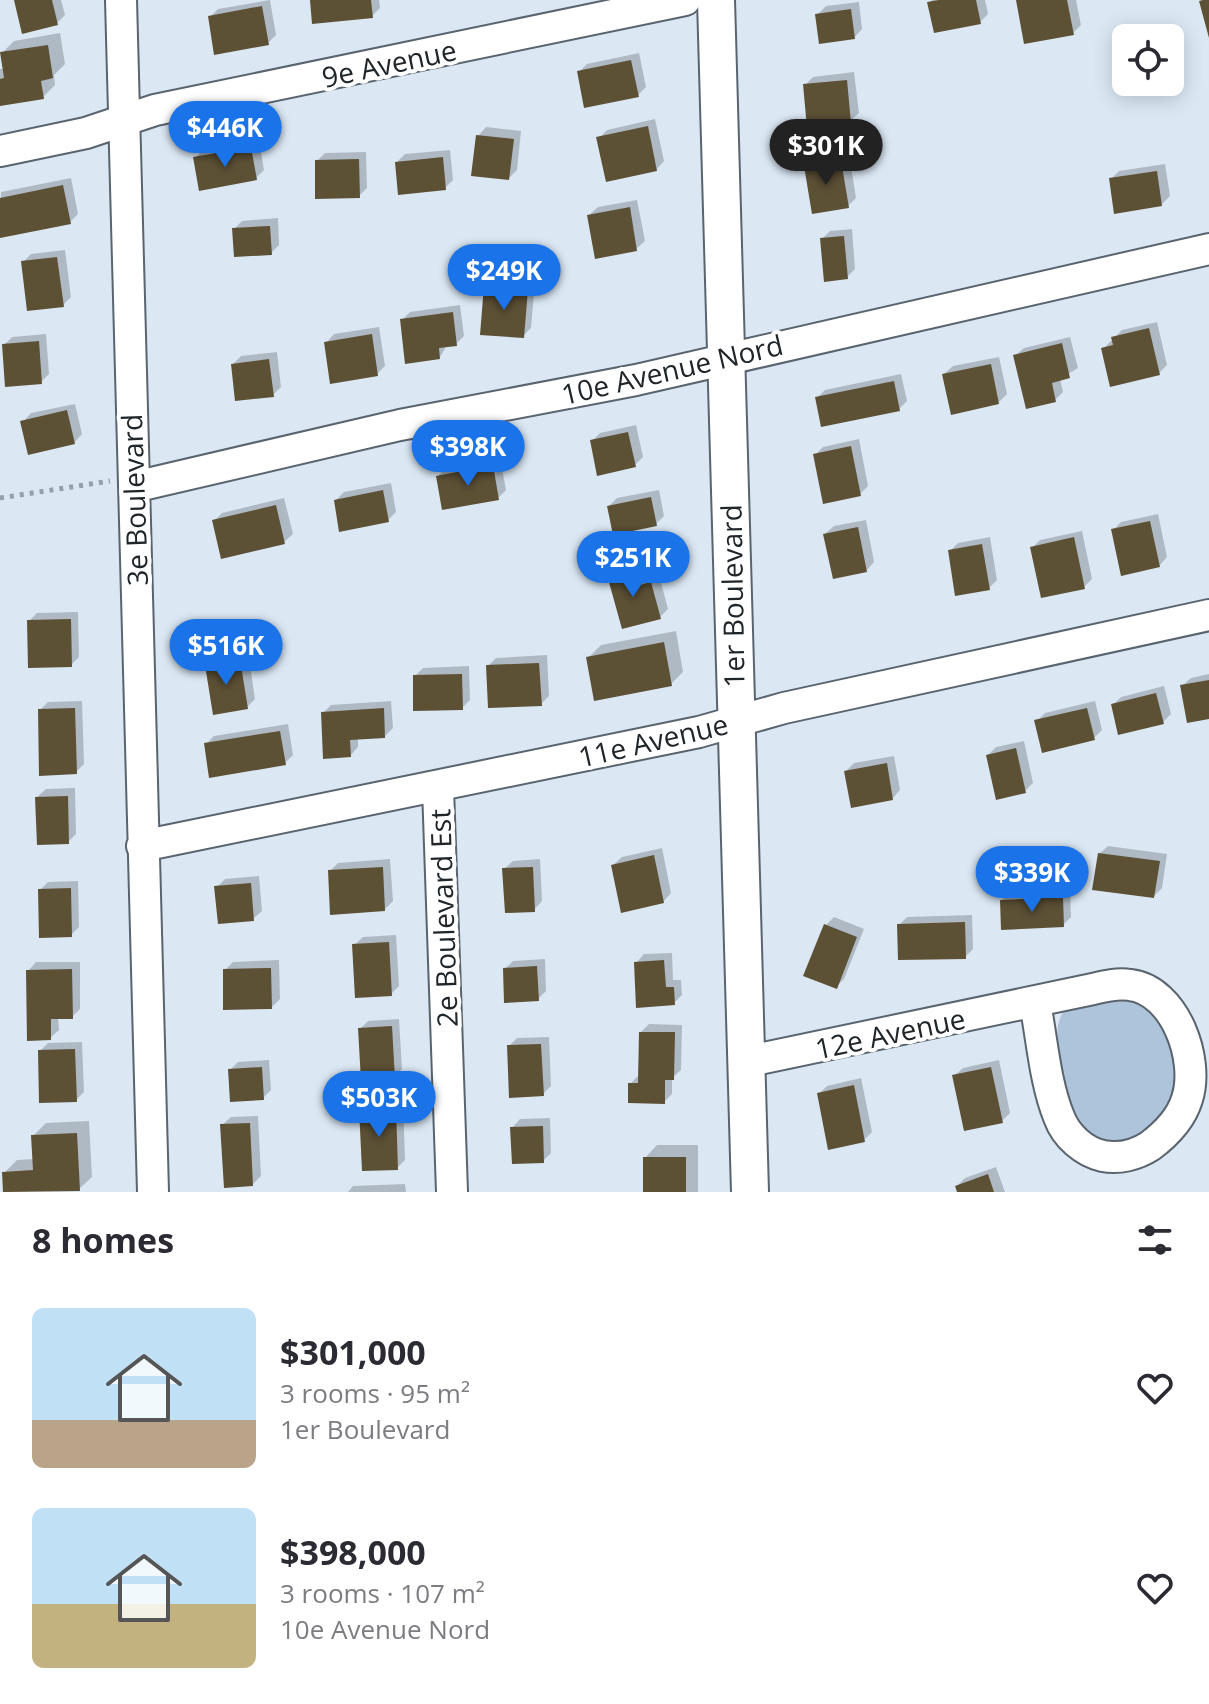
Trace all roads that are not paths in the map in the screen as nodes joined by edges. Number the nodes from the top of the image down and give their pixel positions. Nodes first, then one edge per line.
1 (121, 0) edge
2 (685, 0) edge
3 (716, 0) edge
4 (124, 120) junction
5 (0, 151) edge
6 (1209, 249) edge
7 (726, 359) junction
8 (126, 484) junction
9 (1209, 615) edge
10 (735, 722) junction
11 (438, 788) junction
12 (142, 846) junction
13 (1035, 1003) junction
14 (745, 1062) junction
15 (153, 1192) edge
16 (452, 1192) edge
17 (750, 1192) edge

1 - 4 street, 3e Boulevard
2 - 4 street, 9e Avenue
3 - 7 street, 1er Boulevard
4 - 5 street, 9e Avenue
4 - 8 street, 3e Boulevard
6 - 7 street, 10e Avenue Nord
7 - 8 street, 10e Avenue Nord
7 - 10 street, 1er Boulevard
8 - 12 street, 3e Boulevard
9 - 10 street, 11e Avenue
10 - 11 street, 11e Avenue
10 - 14 street, 1er Boulevard
11 - 12 street, 11e Avenue
11 - 16 street, 2e Boulevard Est
12 - 15 street, 3e Boulevard
13 - 13 street, 12e Avenue
13 - 14 street, 12e Avenue
14 - 17 street, 1er Boulevard

